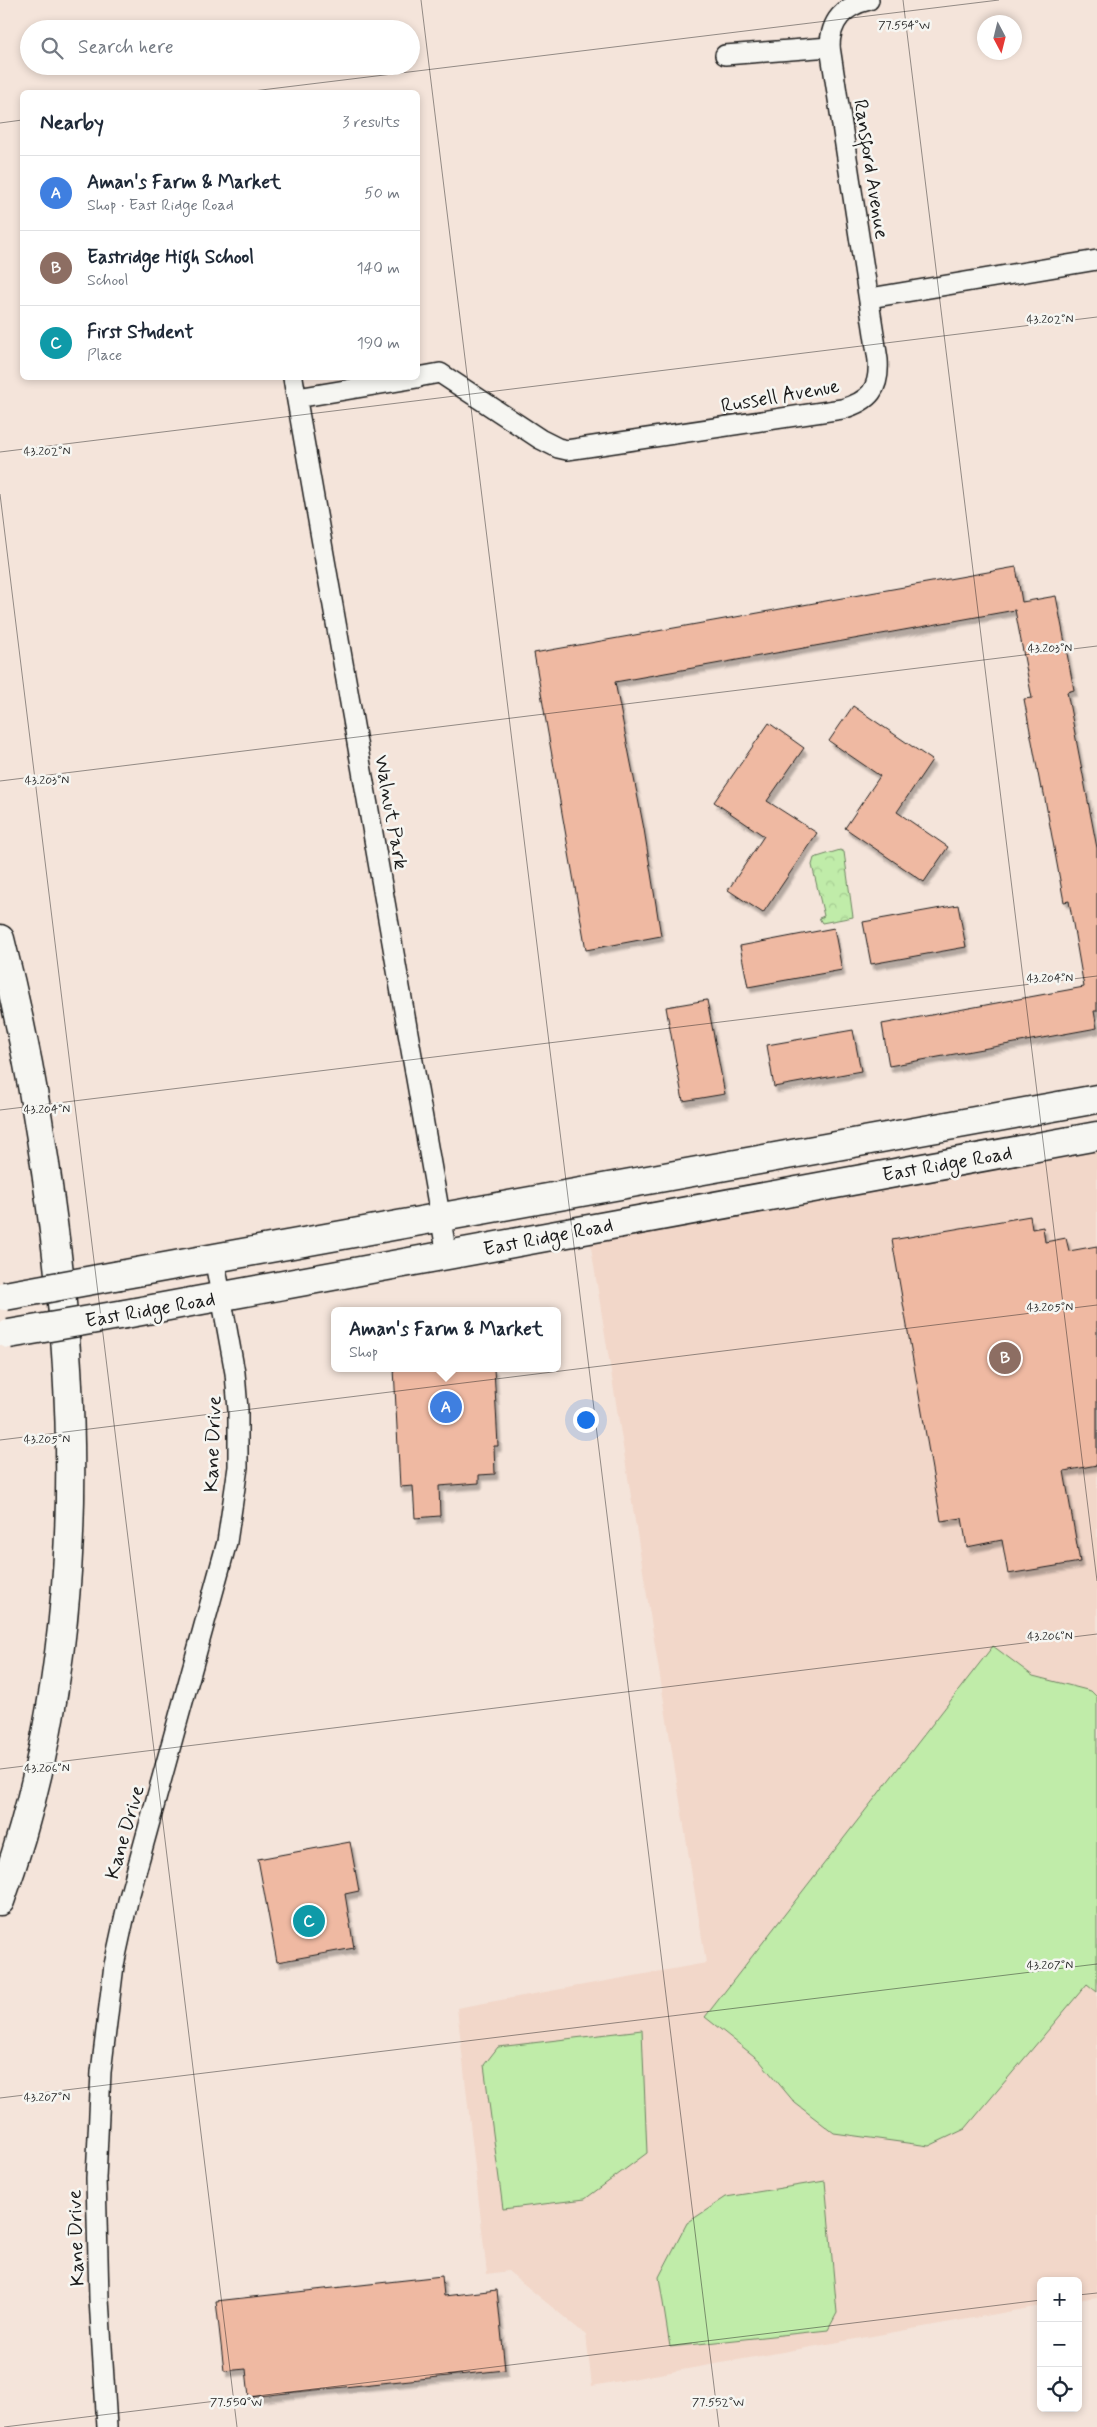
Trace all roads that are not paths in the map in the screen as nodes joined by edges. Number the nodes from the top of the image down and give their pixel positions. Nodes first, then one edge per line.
1 (868, 0) edge
2 (830, 47) junction
3 (725, 55) dead end
4 (1097, 260) edge
5 (870, 298) junction
6 (420, 377) edge
7 (293, 380) edge
8 (400, 380) edge
9 (296, 398) junction
10 (0, 939) edge
11 (1097, 1099) edge
12 (1097, 1136) edge
13 (441, 1217) junction
14 (448, 1255) junction
15 (214, 1257) junction
16 (2, 1297) edge
17 (221, 1297) junction
18 (5, 1335) edge
19 (0, 1901) edge
20 (107, 2427) edge

1 - 2 street, Ransford Avenue
2 - 3 street
2 - 5 street, Ransford Avenue
4 - 5 street
5 - 6 street, Russell Avenue
7 - 9 street, Walnut Park
8 - 9 street, Russell Avenue
9 - 13 street, Walnut Park
10 - 19 main road
11 - 13 main road, East Ridge Road
12 - 14 main road, East Ridge Road
13 - 14 street, Walnut Park
13 - 15 main road, East Ridge Road
14 - 17 main road, East Ridge Road
15 - 16 main road, East Ridge Road, bridge
15 - 17 street, Kane Drive
17 - 18 main road, East Ridge Road, bridge
17 - 20 street, Kane Drive

